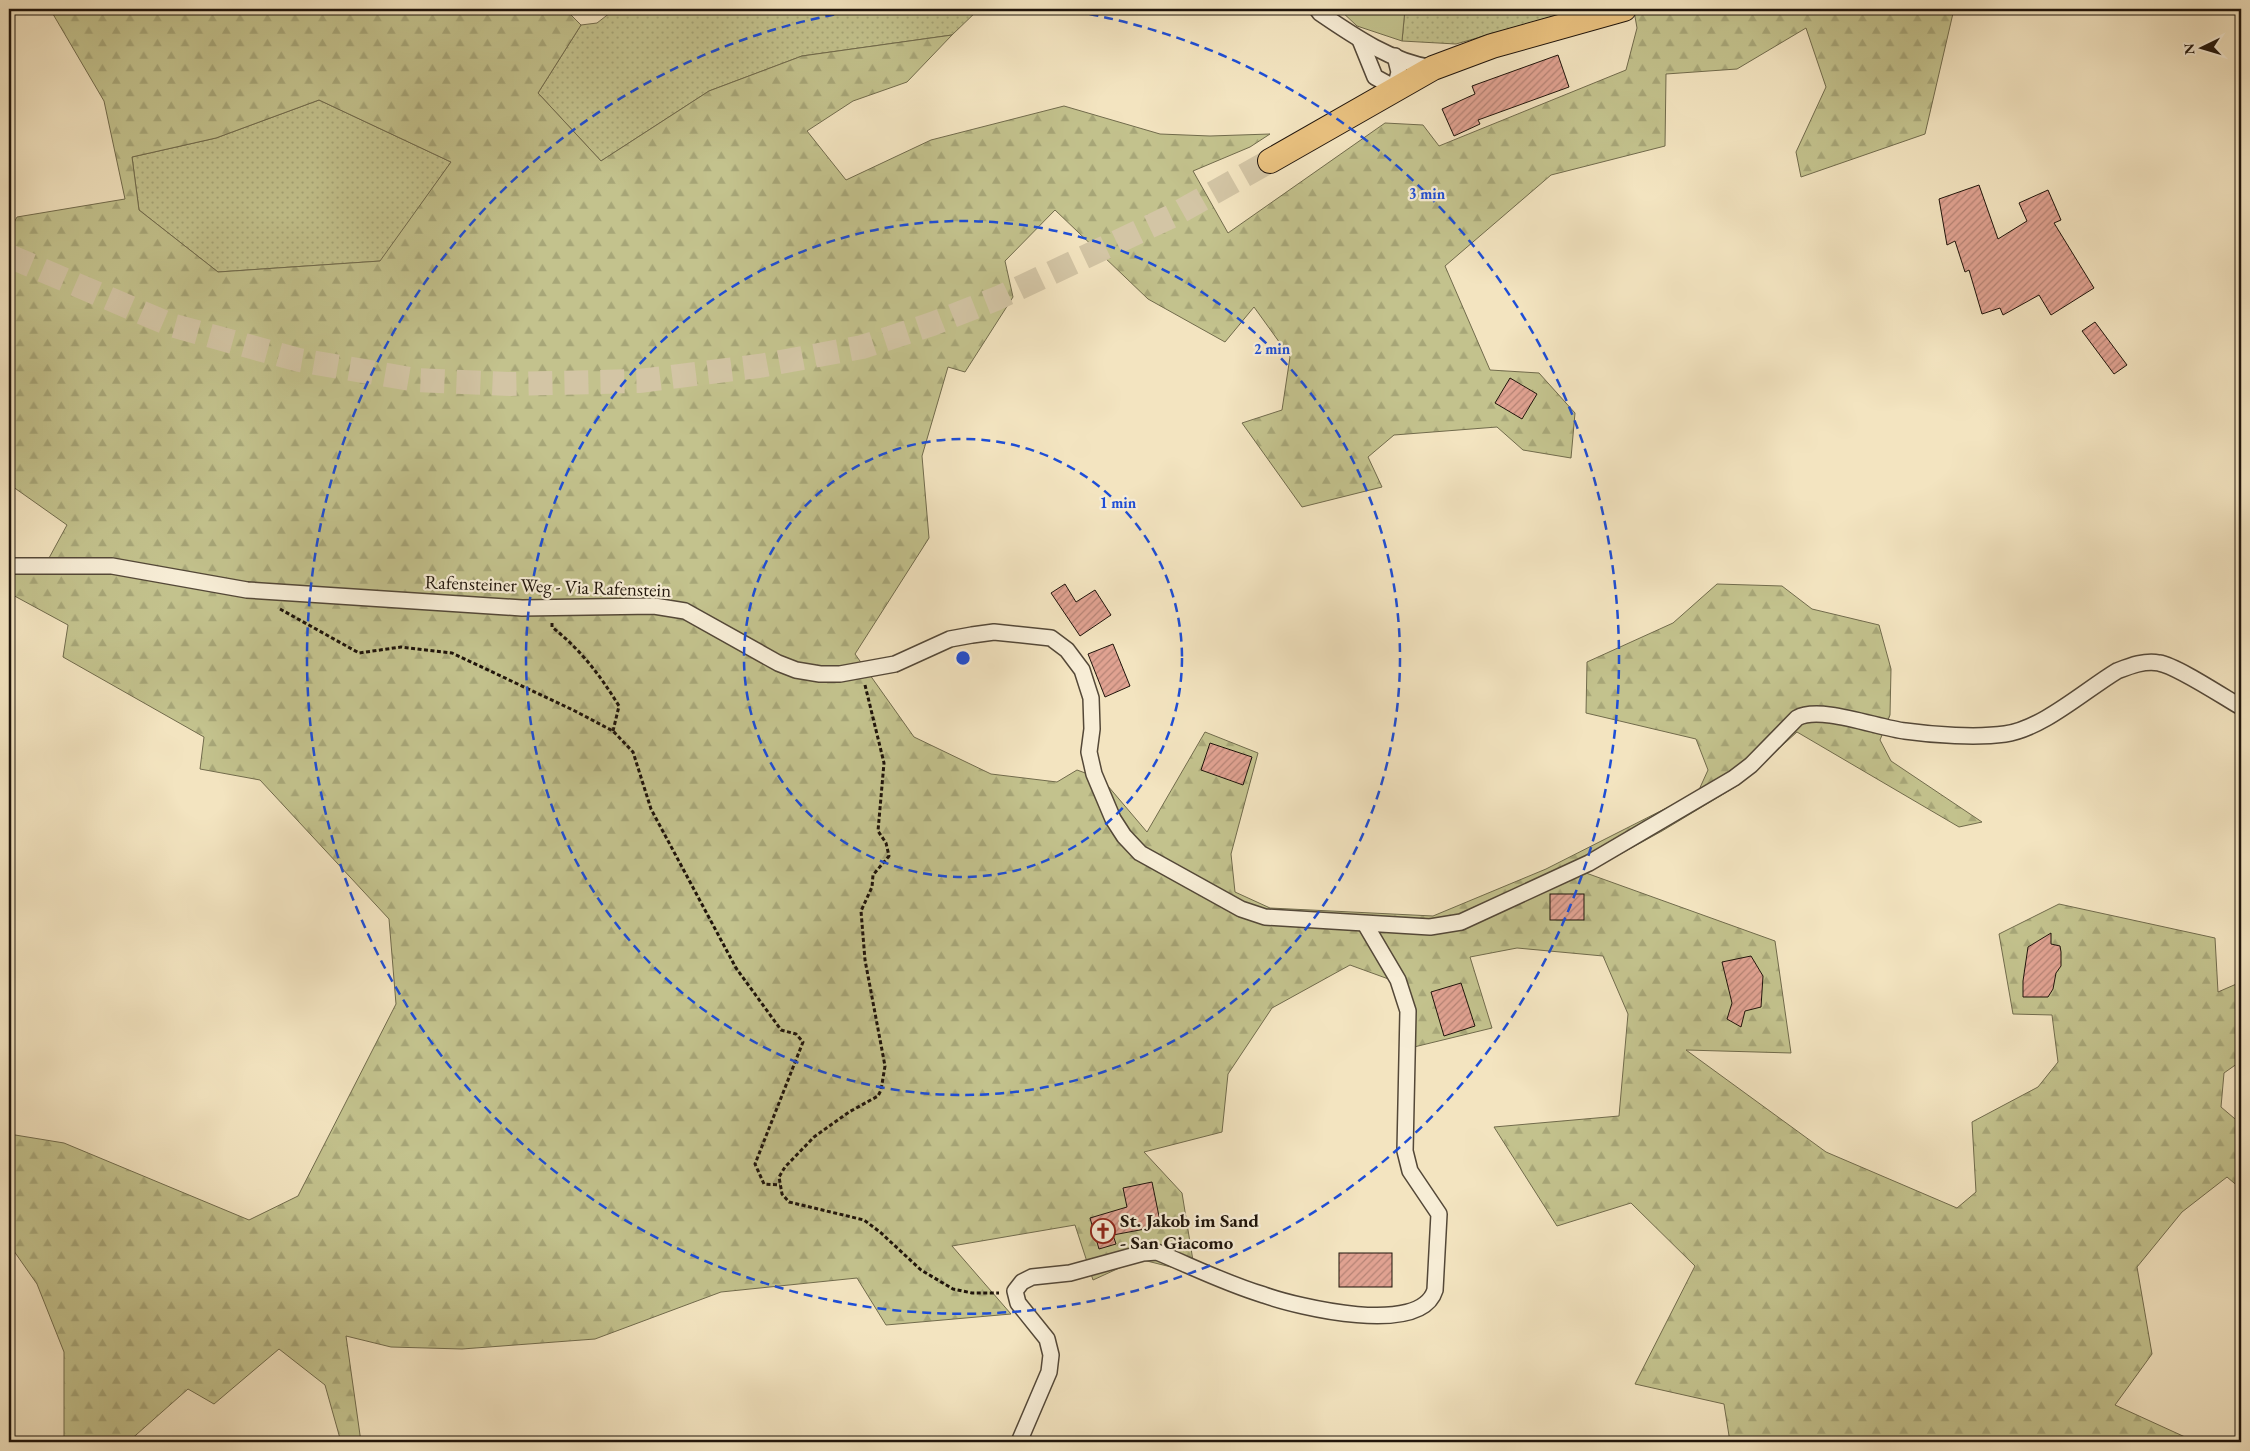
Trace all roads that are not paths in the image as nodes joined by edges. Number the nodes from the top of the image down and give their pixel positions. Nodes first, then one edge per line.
1 (1318, 9) edge
2 (1624, 9) edge
3 (1360, 40) junction
4 (1395, 56) junction
5 (1433, 68) junction
6 (1375, 77) junction
7 (1395, 88) junction
8 (1360, 109) junction
9 (1270, 161) tunnel mouth
10 (9, 566) edge
11 (2241, 706) edge
12 (1365, 924) junction
13 (1019, 1442) edge

1 - 3 street
2 - 5 main road
3 - 4 street
3 - 6 street
4 - 5 street
4 - 7 street
5 - 7 main road
6 - 7 street
6 - 8 street
7 - 8 main road
8 - 9 main road
10 - 12 street, Rafensteiner Weg - Via Rafenstein
11 - 12 street, Rafensteiner Weg - Via Rafenstein
12 - 13 street

